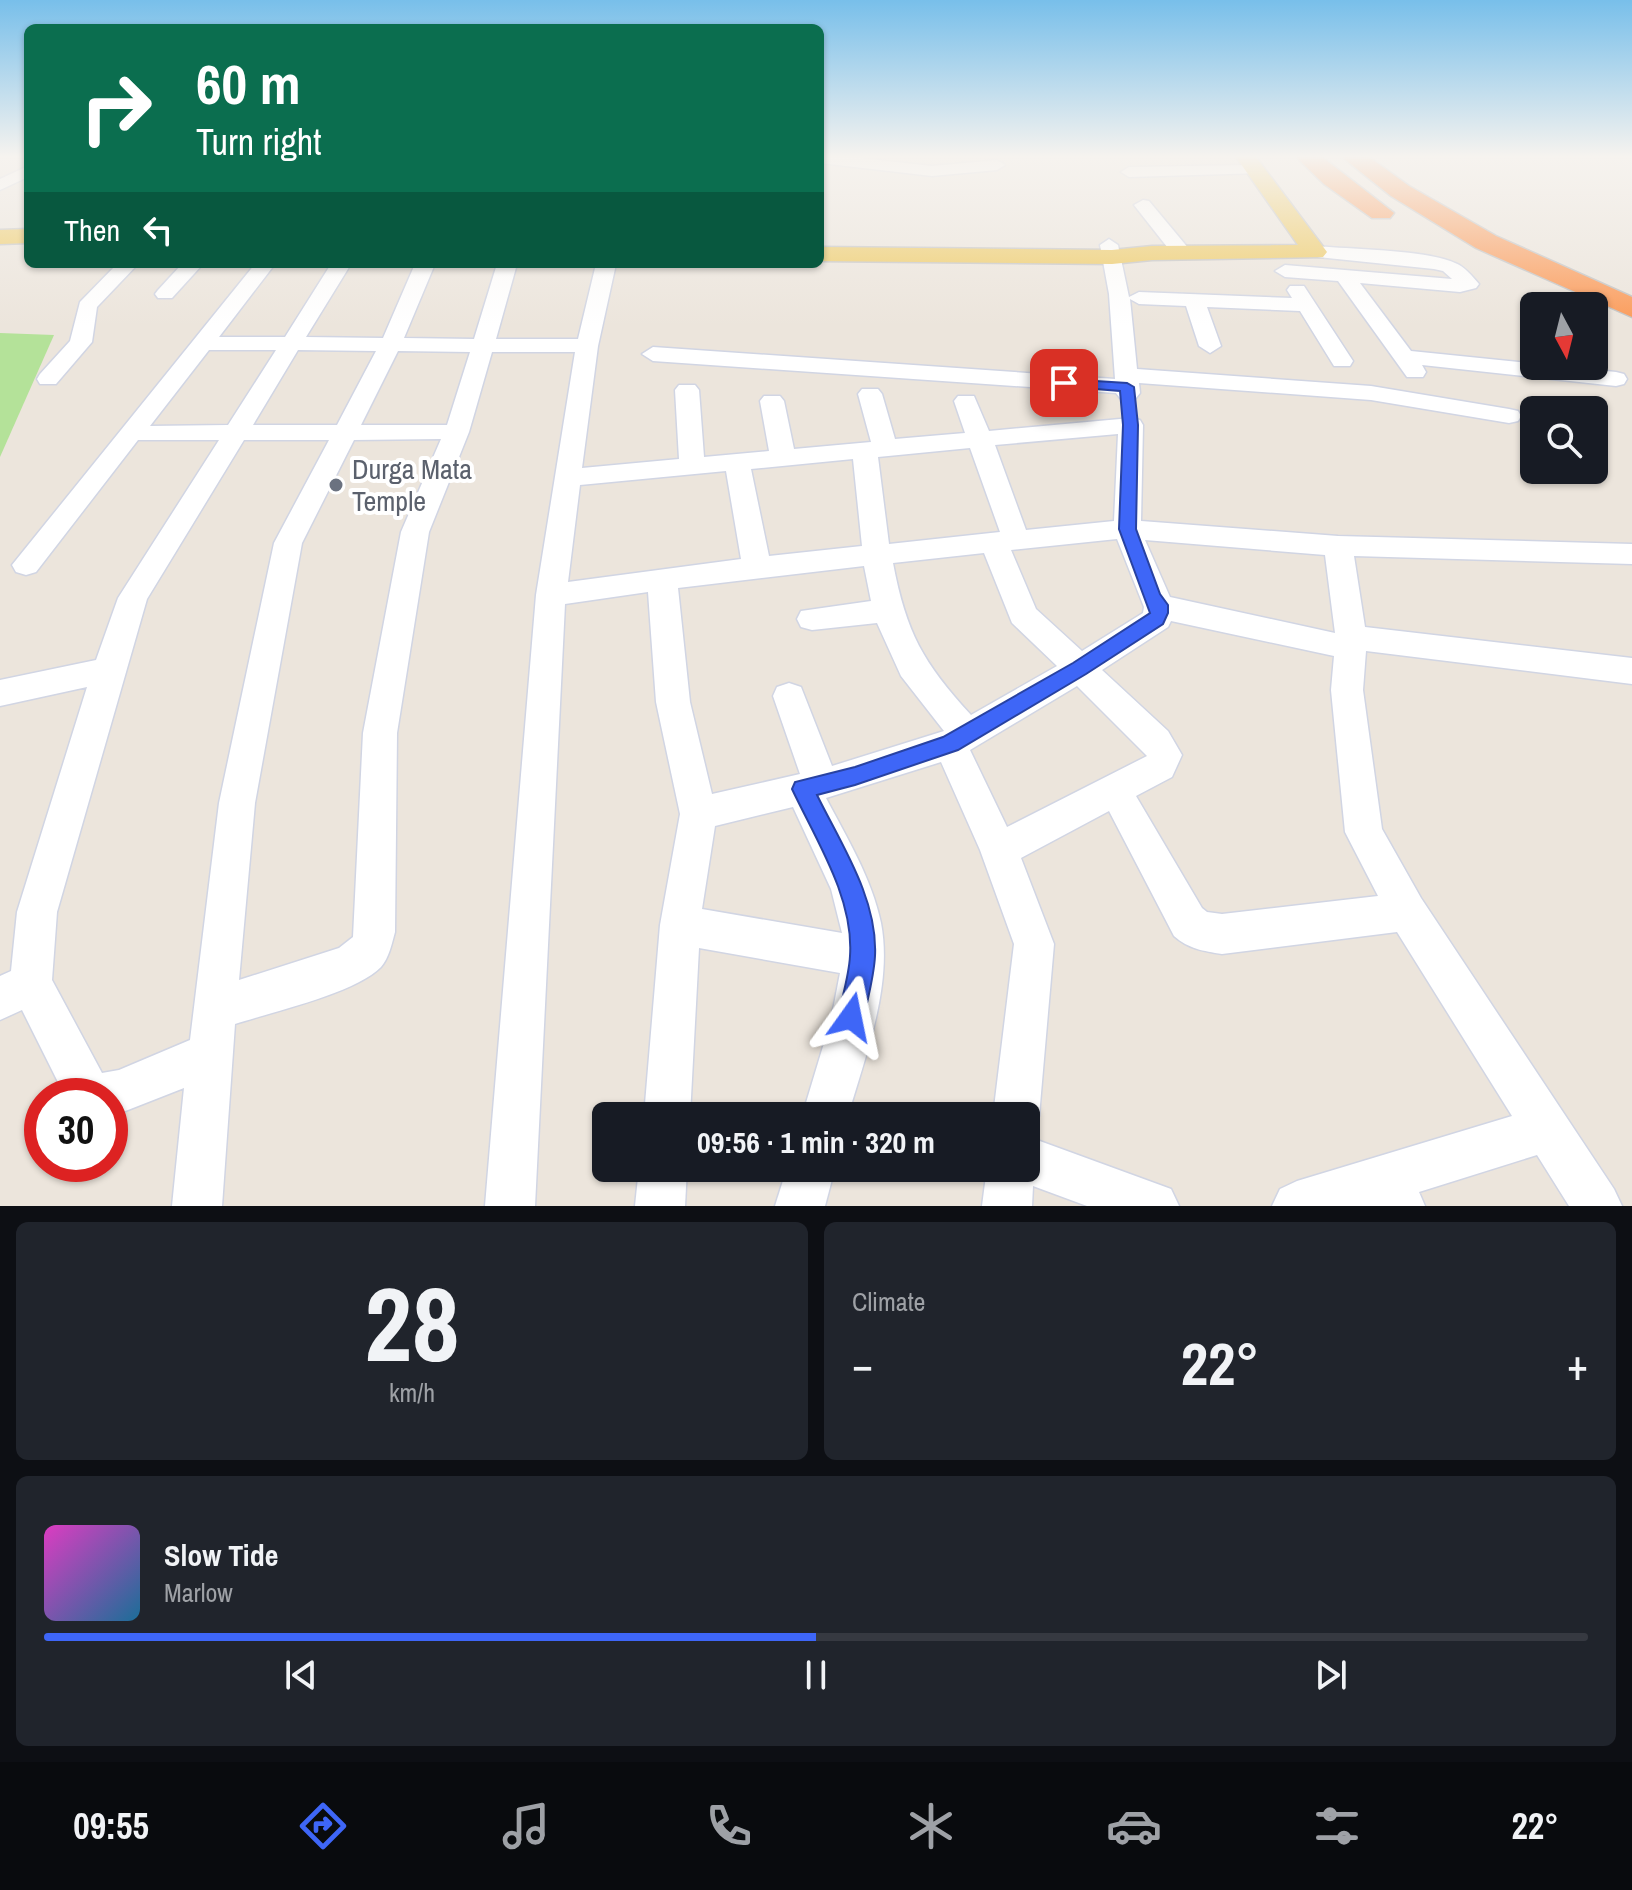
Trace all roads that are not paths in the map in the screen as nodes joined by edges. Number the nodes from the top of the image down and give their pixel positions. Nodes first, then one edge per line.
1 (1150, 213) edge
2 (1287, 213) edge
3 (1384, 213) edge
4 (1438, 213) edge
5 (24, 236) edge
6 (0, 237) edge
7 (824, 244) edge
8 (24, 246) edge
9 (0, 247) edge
10 (1111, 251) junction
11 (1315, 252) junction
12 (1182, 253) junction
13 (824, 254) edge
14 (1278, 261) junction
15 (124, 268) edge
16 (189, 268) edge
17 (262, 268) edge
18 (339, 268) edge
19 (423, 268) edge
20 (506, 268) edge
21 (605, 268) edge
22 (1345, 277) junction
23 (1536, 292) edge
24 (165, 294) dead end
25 (1139, 298) dead end
26 (1194, 300) junction
27 (1308, 305) junction
28 (1632, 308) edge
29 (1608, 325) edge
30 (1632, 336) edge
31 (203, 343) junction
32 (293, 343) junction
33 (391, 344) junction
34 (483, 345) junction
35 (587, 346) junction
36 (1210, 346) dead end
37 (653, 354) dead end
38 (1342, 361) dead end
39 (48, 379) dead end
40 (1616, 379) dead end
41 (1127, 381) junction
42 (687, 390) dead end
43 (870, 394) dead end
44 (772, 401) dead end
45 (966, 401) dead end
46 (1509, 416) dead end
47 (1131, 425) junction
48 (457, 432) junction
49 (131, 433) junction
50 (237, 433) junction
51 (344, 434) junction
52 (981, 439) junction
53 (875, 449) junction
54 (783, 458) junction
55 (737, 462) junction
56 (692, 466) junction
57 (568, 478) junction
58 (1127, 529) junction
59 (1004, 540) junction
60 (1338, 546) junction
61 (877, 554) junction
62 (1632, 554) edge
63 (26, 565) dead end
64 (757, 567) junction
65 (662, 580) junction
66 (551, 595) junction
67 (1159, 605) junction
68 (889, 610) junction
69 (812, 619) dead end
70 (1351, 643) junction
71 (1079, 669) junction
72 (109, 670) junction
73 (1632, 671) edge
74 (0, 693) edge
75 (789, 696) dead end
76 (959, 739) junction
77 (812, 786) junction
78 (1126, 809) dead end
79 (698, 814) junction
80 (999, 850) junction
81 (1407, 912) junction
82 (680, 925) junction
83 (863, 957) junction
84 (16, 991) edge
85 (215, 1009) junction
86 (210, 1054) junction
87 (668, 1102) edge
88 (829, 1102) edge
89 (1017, 1102) edge
90 (1547, 1129) junction
91 (1040, 1165) edge
92 (662, 1182) edge
93 (807, 1182) edge
94 (1010, 1182) edge
95 (1393, 1193) edge
96 (197, 1206) edge
97 (510, 1206) edge
98 (660, 1206) edge
99 (800, 1206) edge
100 (1007, 1206) edge
101 (1154, 1206) edge
102 (1297, 1206) edge
103 (1597, 1206) edge

1 - 12 street
2 - 11 main road
3 - 23 highway
4 - 28 highway
5 - 6 main road
7 - 10 main road
8 - 9 main road
10 - 12 main road
10 - 13 main road
10 - 41 street
11 - 14 main road
11 - 22 street
12 - 14 main road
14 - 22 street
14 - 27 street
15 - 39 street
16 - 24 street
17 - 31 street
18 - 32 street
19 - 33 street
20 - 34 street
21 - 35 street
22 - 40 street
25 - 26 street
26 - 27 street
26 - 36 street
27 - 38 street
29 - 30 highway
31 - 32 street
31 - 49 street
32 - 33 street
32 - 50 street
33 - 34 street
33 - 51 street
34 - 35 street
34 - 48 street
35 - 57 street
37 - 41 street
41 - 46 street
41 - 47 street
42 - 56 street
43 - 53 street
44 - 54 street
45 - 52 street
47 - 52 street
47 - 58 street
48 - 51 street
48 - 85 street
49 - 50 street
49 - 63 street
50 - 51 street
50 - 72 street
51 - 85 street
52 - 53 street
52 - 59 street
53 - 54 street
53 - 61 street
54 - 55 street
55 - 56 street
55 - 64 street
56 - 57 street
57 - 66 street
58 - 59 street
58 - 60 street
58 - 67 street
59 - 61 street
59 - 71 street
60 - 62 street
60 - 70 street
61 - 64 street
61 - 68 street
64 - 65 street
65 - 66 street
65 - 79 street
66 - 97 street
67 - 70 street
67 - 71 street
68 - 69 street
68 - 76 street
70 - 73 street
70 - 81 street
71 - 76 street
71 - 80 street
72 - 74 street
72 - 84 street
75 - 77 street
76 - 77 street
76 - 80 street
77 - 79 street
77 - 83 street
78 - 81 street
79 - 82 street
80 - 89 street
81 - 90 street
82 - 83 street
82 - 87 street
83 - 88 street
84 - 86 street
85 - 86 street
86 - 96 street
90 - 95 street
90 - 103 street
91 - 101 street
92 - 98 street
93 - 99 street
94 - 100 street
95 - 102 street

